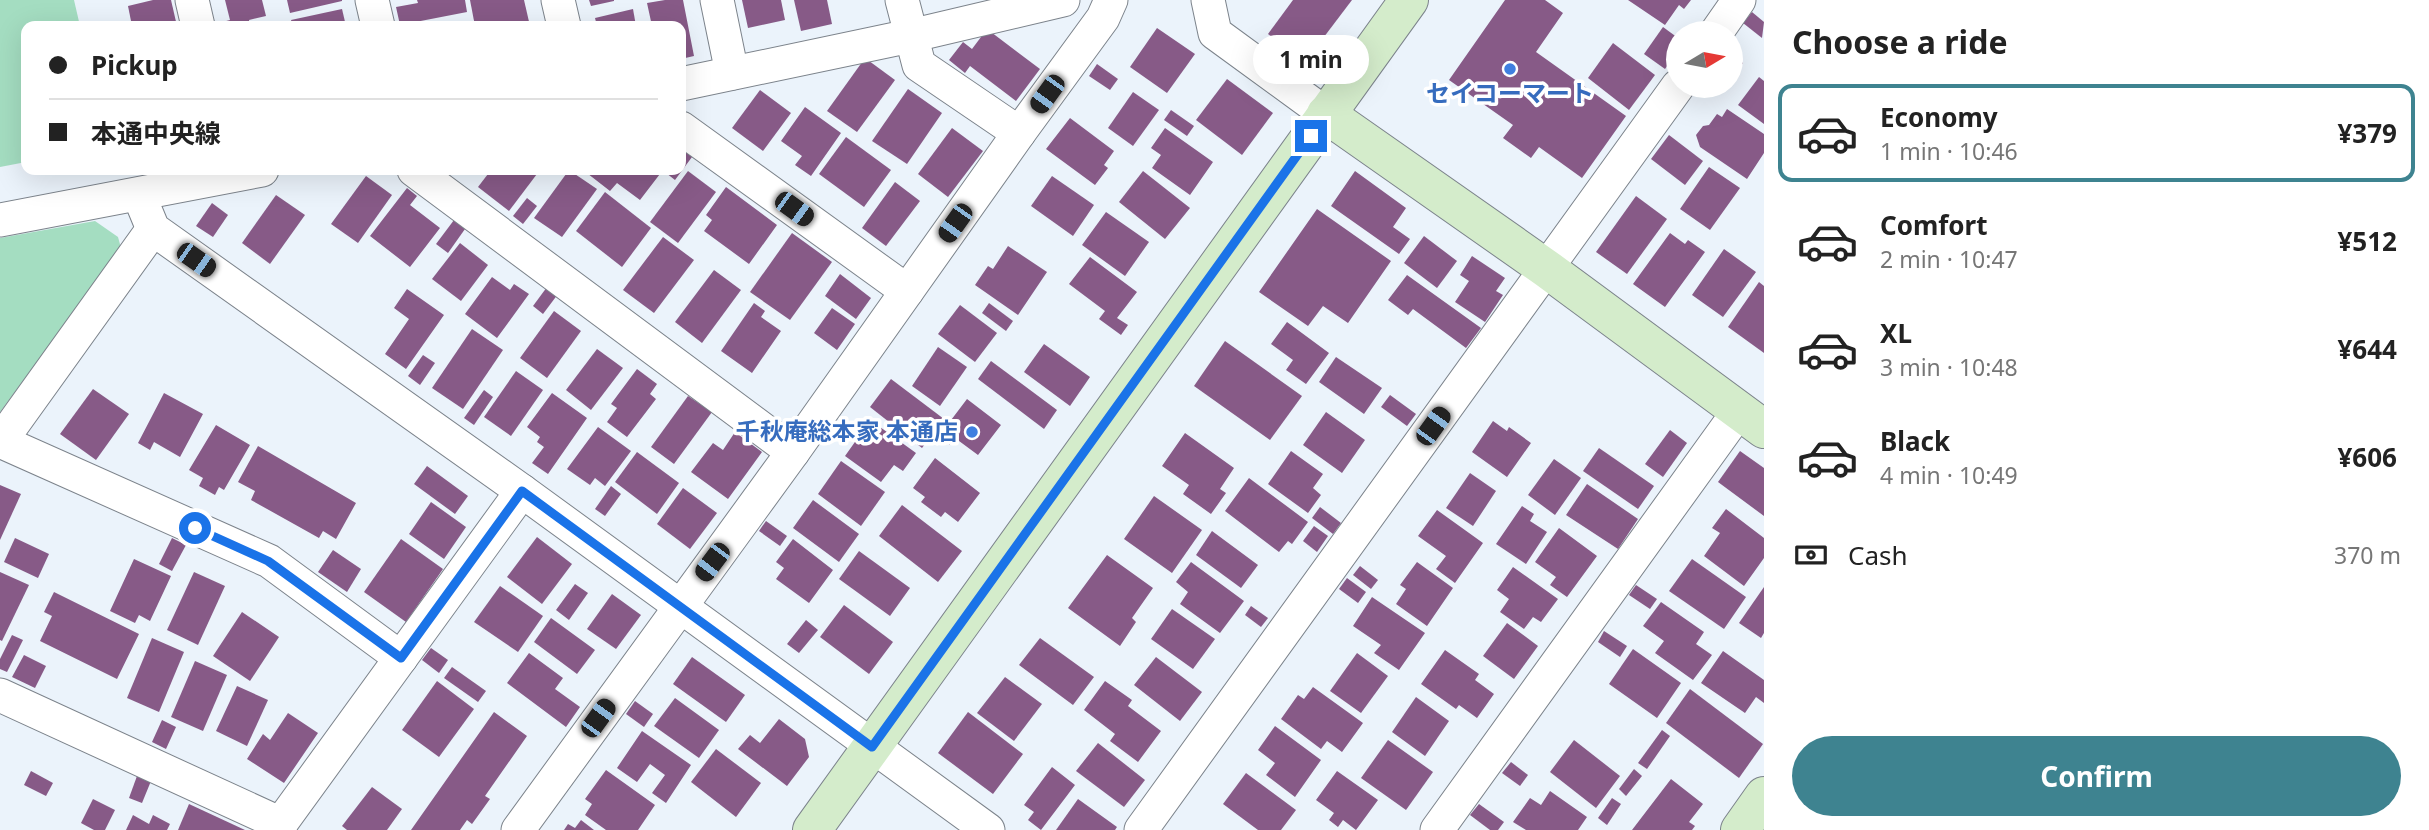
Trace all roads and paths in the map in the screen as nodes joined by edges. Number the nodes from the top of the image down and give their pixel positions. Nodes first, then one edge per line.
1 (192, 0) edge
2 (372, 0) edge
3 (558, 0) edge
4 (717, 0) edge
5 (902, 0) edge
6 (1111, 0) edge
7 (1208, 0) edge
8 (1409, 0) edge
9 (1740, 0) edge
10 (1058, 1) edge
11 (197, 21) edge
12 (377, 21) edge
13 (563, 21) edge
14 (1725, 21) edge
15 (909, 36) junction
16 (732, 73) junction
17 (686, 83) edge
18 (1669, 98) edge
19 (1326, 114) junction
20 (686, 132) edge
21 (1019, 133) junction
22 (221, 175) edge
23 (421, 175) edge
24 (139, 195) junction
25 (0, 220) edge
26 (153, 229) junction
27 (1547, 270) junction
28 (908, 291) junction
29 (1752, 420) edge
30 (0, 442) edge
31 (793, 452) junction
32 (522, 491) junction
33 (679, 606) junction
34 (401, 658) junction
35 (0, 695) edge
36 (872, 747) junction
37 (1764, 796) edge
38 (279, 827) edge
39 (518, 830) edge
40 (812, 830) edge
41 (988, 830) edge
42 (1140, 830) edge
43 (1437, 830) edge
44 (1740, 830) edge

1 - 11 street
2 - 12 street
3 - 13 street
4 - 16 street
5 - 15 street
6 - 21 street
7 - 19 street
8 - 19 street
9 - 14 street
10 - 15 street
15 - 16 street
15 - 21 street
16 - 17 street
18 - 27 street
19 - 27 street
19 - 36 street
20 - 28 street
21 - 28 street
22 - 24 street
23 - 31 street
24 - 25 street
24 - 26 street
26 - 30 street
26 - 32 street
27 - 29 street
27 - 42 street
28 - 31 street
29 - 43 street
30 - 34 street
31 - 33 street
32 - 33 street
32 - 34 street
33 - 36 street
33 - 39 street
34 - 38 street
35 - 38 street
36 - 40 street
36 - 41 street
37 - 44 street

